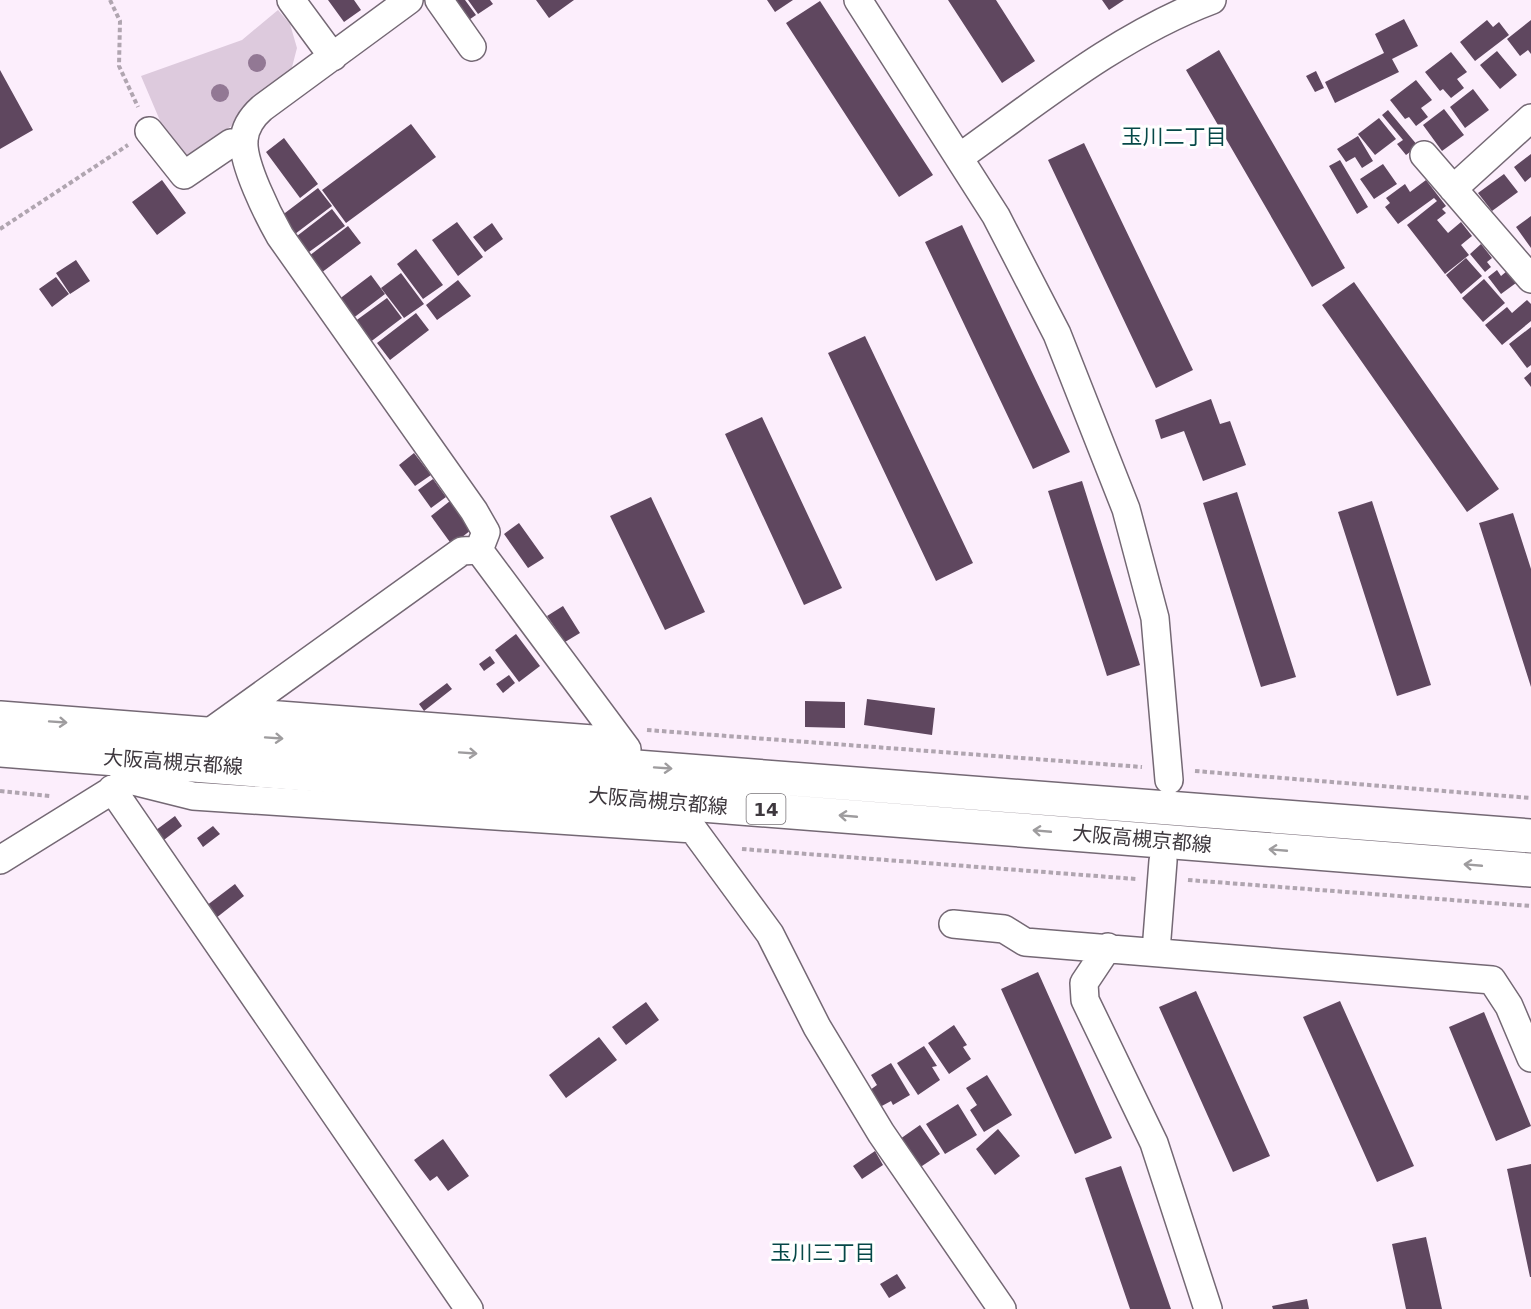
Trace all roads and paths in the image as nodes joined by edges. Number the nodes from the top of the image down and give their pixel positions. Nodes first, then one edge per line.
1 (110, 0) edge
2 (291, 0) edge
3 (409, 0) edge
4 (439, 0) edge
5 (858, 0) edge
6 (1212, 0) edge
7 (472, 47) dead end
8 (333, 57) junction
9 (1531, 118) edge
10 (149, 131) junction
11 (244, 142) junction
12 (1424, 155) dead end
13 (960, 156) junction
14 (1453, 189) junction
15 (0, 230) edge
16 (1531, 279) edge
17 (479, 550) junction
18 (240, 711) junction
19 (0, 718) edge
20 (209, 733) junction
21 (625, 747) junction
22 (0, 750) edge
23 (163, 761) junction
24 (1169, 775) junction
25 (121, 785) junction
26 (1531, 798) edge
27 (1531, 836) edge
28 (0, 860) edge
29 (1163, 870) joint
30 (1531, 870) edge
31 (1531, 906) edge
32 (952, 924) dead end
33 (1108, 947) junction
34 (1156, 951) junction
35 (1531, 1058) edge
36 (469, 1309) edge
37 (1002, 1309) edge
38 (1208, 1309) edge

1 - 10 path
2 - 8 street
3 - 8 street
4 - 7 street
5 - 13 street
6 - 13 street
8 - 11 street
9 - 14 street
10 - 11 street
10 - 15 path
11 - 17 street
12 - 14 street
13 - 24 street
14 - 16 street
17 - 18 street
17 - 21 street
18 - 20 street
18 - 21 street
19 -> 20 main road, 大阪高槻京都線 / 14
20 - 23 street
20 -> 27 main road, 大阪高槻京都線 / 14
21 - 24 path
22 - 23 main road, 大阪高槻京都線 / 14
23 - 25 street
30 -> 23 main road, 大阪高槻京都線 / 14
24 - 26 path
25 - 28 street
25 - 36 street
25 - 37 street
29 - 31 path
29 - 34 street
32 - 33 street
33 - 34 street
33 - 38 street
34 - 35 street

